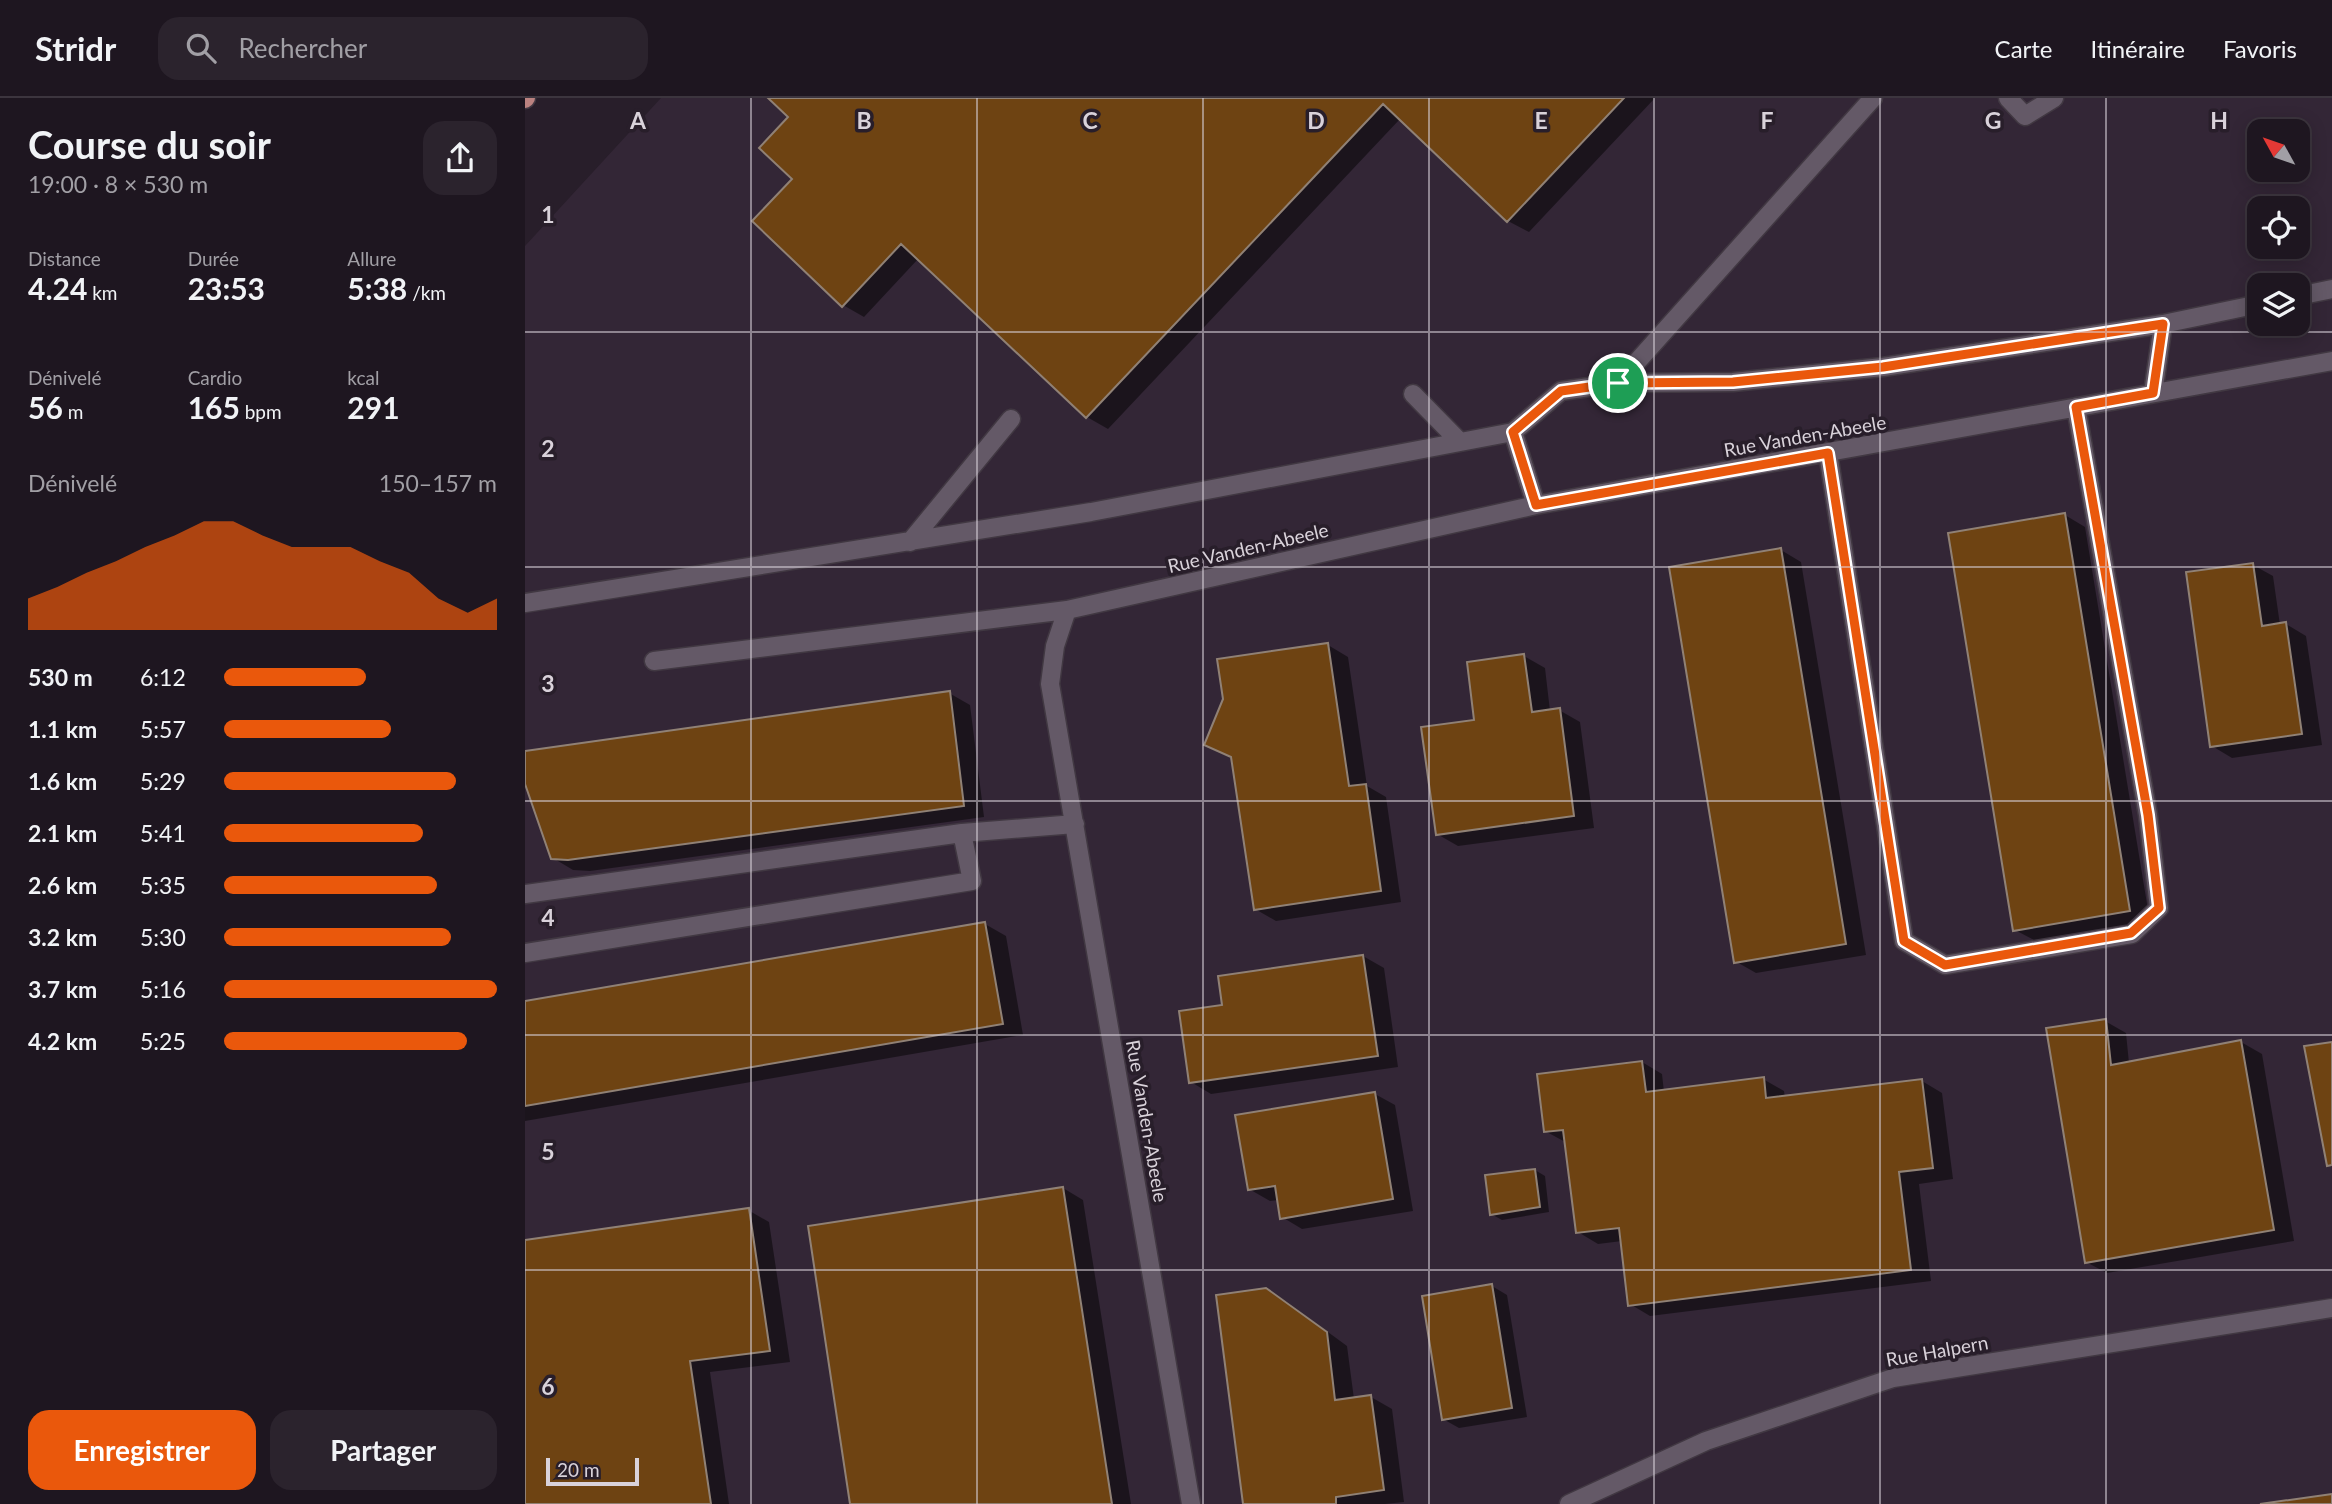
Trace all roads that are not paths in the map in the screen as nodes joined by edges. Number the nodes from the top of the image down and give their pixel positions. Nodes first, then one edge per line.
1 (1873, 98) edge
2 (2008, 98) edge
3 (2054, 98) edge
4 (2332, 289) edge
5 (2310, 294) edge
6 (2247, 306) edge
7 (2163, 324) junction
8 (2332, 361) edge
9 (1618, 383) junction
10 (2153, 393) junction
11 (1413, 394) dead end
12 (2076, 407) junction
13 (1011, 419) dead end
14 (1513, 432) junction
15 (1460, 442) junction
16 (1828, 453) junction
17 (1536, 505) junction
18 (910, 542) junction
19 (525, 603) edge
20 (1067, 610) junction
21 (654, 661) dead end
22 (1075, 824) junction
23 (962, 833) junction
24 (525, 894) edge
25 (525, 953) edge
26 (2332, 1308) edge
27 (1191, 1504) edge
28 (1569, 1504) edge

1 - 9 street
2 - 3 street
4 - 5 street
6 - 7 street
7 - 9 street
7 - 10 street
8 - 10 street, Rue Vanden-Abeele
9 - 14 street
10 - 12 street, Rue Vanden-Abeele
11 - 15 street
12 - 16 street, Rue Vanden-Abeele
12 - 16 street
13 - 18 street
14 - 15 street
14 - 17 street
15 - 18 street
16 - 17 street, Rue Vanden-Abeele
17 - 20 street, Rue Vanden-Abeele
18 - 19 street
20 - 21 street
20 - 22 street, Rue Vanden-Abeele
22 - 23 street
22 - 27 street, Rue Vanden-Abeele
23 - 24 street
23 - 25 street
26 - 28 street, Rue Halpern

